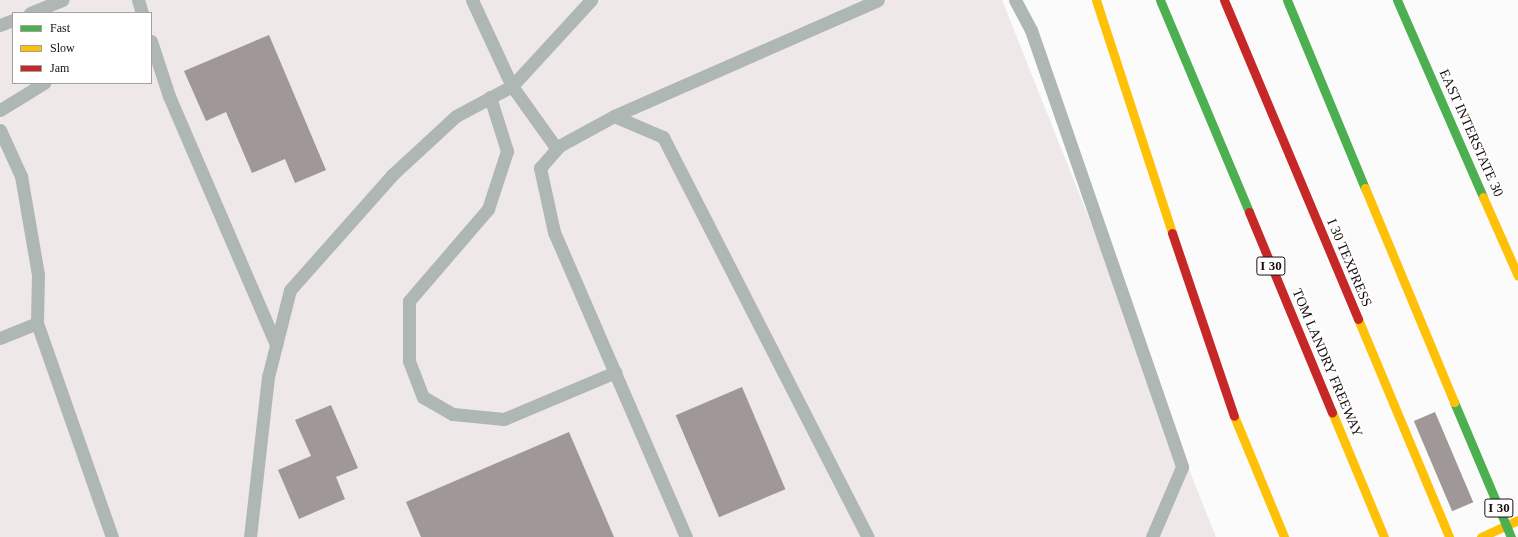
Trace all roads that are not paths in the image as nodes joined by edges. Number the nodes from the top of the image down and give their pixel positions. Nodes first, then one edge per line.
1 (62, 0) edge
2 (138, 0) edge
3 (472, 0) edge
4 (591, 0) edge
5 (878, 0) edge
6 (1015, 0) edge
7 (1096, 0) edge
8 (1160, 0) edge
9 (1224, 0) edge
10 (1287, 0) edge
11 (1397, 0) edge
12 (32, 12) edge
13 (142, 12) edge
14 (12, 20) edge
15 (0, 26) edge
16 (152, 46) edge
17 (42, 84) edge
18 (512, 86) junction
19 (490, 97) junction
20 (0, 110) edge
21 (614, 116) junction
22 (0, 130) edge
23 (557, 149) junction
24 (1518, 276) edge
25 (37, 323) junction
26 (0, 338) edge
27 (276, 345) junction
28 (615, 372) junction
29 (1518, 520) edge
30 (1384, 535) edge
31 (112, 537) edge
32 (250, 537) edge
33 (686, 537) edge
34 (868, 537) edge
35 (1152, 537) edge
36 (1284, 537) edge
37 (1449, 537) edge
38 (1481, 537) edge
39 (1511, 537) edge

1 - 12 lane
2 - 13 lane
3 - 18 lane
4 - 18 lane
5 - 21 lane
6 - 35 lane
7 - 36 main road
8 - 30 main road, TOM LANDRY FREEWAY / I 30
9 - 37 main road, I 30 TEXPRESS
10 - 39 main road, I 30, bridge
11 - 24 main road, EAST INTERSTATE 30
14 - 15 lane
16 - 27 lane
17 - 20 lane
18 - 19 lane
18 - 23 lane
19 - 27 lane
19 - 28 lane
21 - 23 lane
21 - 34 lane
22 - 25 lane
23 - 28 lane
25 - 26 lane
25 - 31 lane
27 - 32 lane
28 - 33 lane
29 - 38 main road

